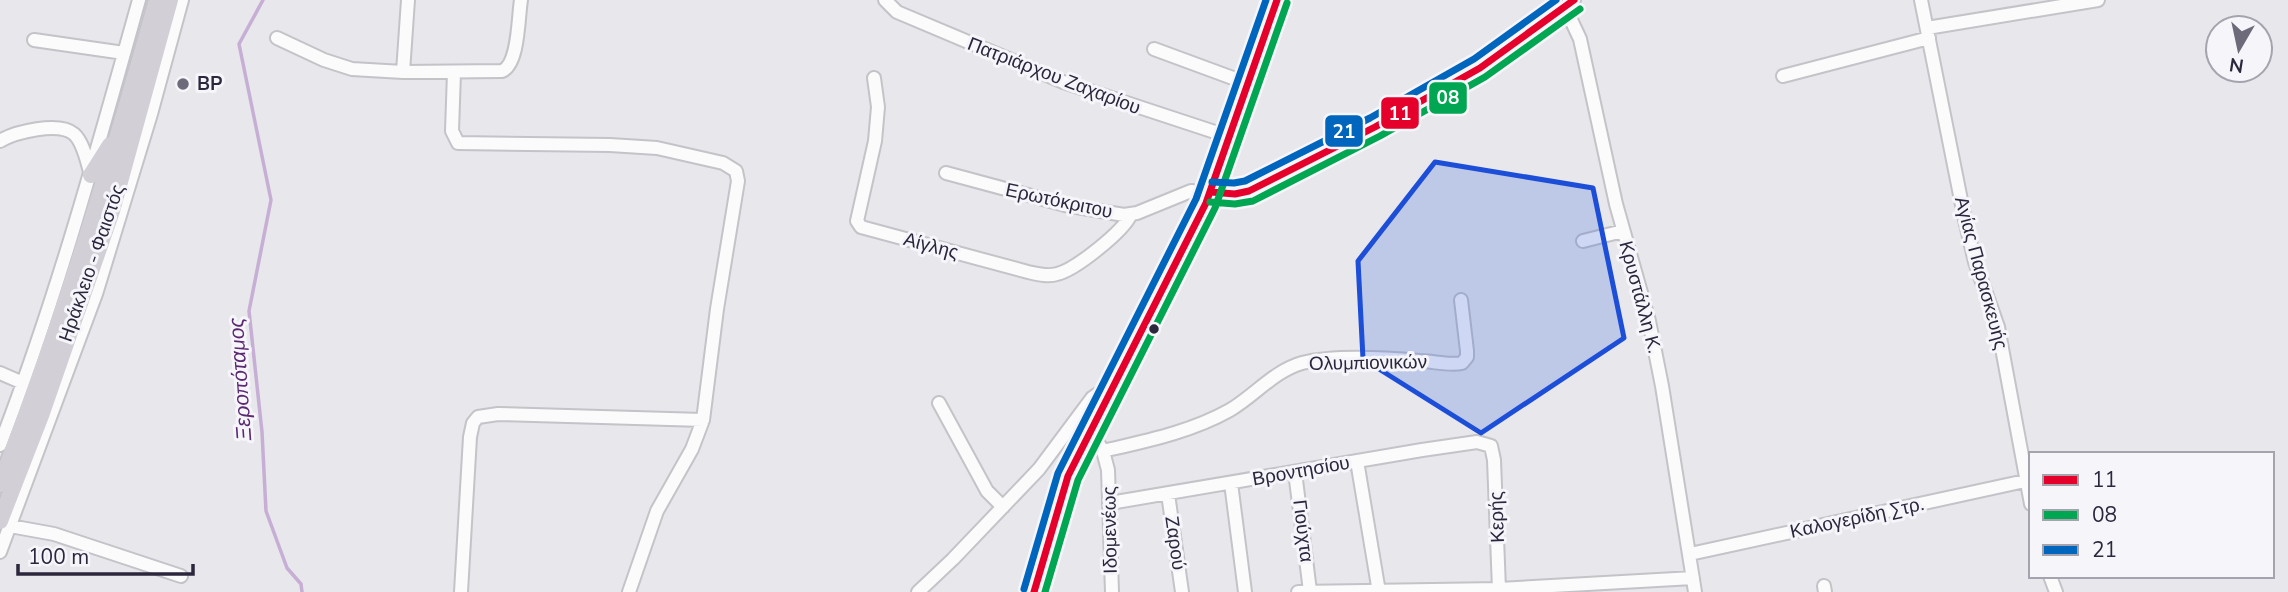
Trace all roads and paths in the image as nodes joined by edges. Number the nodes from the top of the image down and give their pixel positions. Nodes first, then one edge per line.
1 (139, 0) edge
2 (157, 0) edge
3 (170, 0) edge
4 (182, 0) edge
5 (408, 0) edge
6 (521, 0) edge
7 (885, 0) edge
8 (1277, 0) edge
9 (1921, 0) edge
10 (2098, 0) edge
11 (1570, 3) edge
12 (1928, 33) junction
13 (277, 38) dead end
14 (34, 40) dead end
15 (1154, 49) dead end
16 (124, 53) junction
17 (403, 72) junction
18 (454, 72) junction
19 (1783, 75) dead end
20 (874, 78) dead end
21 (1249, 84) junction
22 (151, 114) junction
23 (127, 127) junction
24 (1230, 137) junction
25 (0, 141) edge
26 (124, 167) junction
27 (946, 173) dead end
28 (91, 175) junction
29 (1211, 192) junction
30 (1130, 214) junction
31 (121, 215) junction
32 (1623, 231) junction
33 (1583, 241) dead end
34 (1461, 300) dead end
35 (0, 373) edge
36 (23, 383) junction
37 (1107, 396) junction
38 (939, 404) dead end
39 (703, 420) junction
40 (4, 421) edge
41 (1090, 430) junction
42 (0, 445) edge
43 (1491, 446) joint
44 (1102, 451) junction
45 (1357, 461) junction
46 (1295, 472) junction
47 (2025, 481) junction
48 (1231, 483) junction
49 (0, 484) edge
50 (1168, 494) junction
51 (2029, 496) edge
52 (1110, 503) junction
53 (1003, 508) junction
54 (5, 524) edge
55 (0, 552) edge
56 (1690, 554) junction
57 (181, 576) dead end
58 (1693, 578) junction
59 (1499, 589) junction
60 (1551, 589) edge
61 (461, 592) edge
62 (629, 592) edge
63 (918, 592) edge
64 (1034, 592) edge
65 (1112, 592) edge
66 (1182, 592) edge
67 (1245, 592) edge
68 (1304, 592) edge
69 (1379, 592) edge
70 (1695, 592) edge

1 - 16 street
2 - 23 main road, Ηράκλειο - Φαιστός
3 - 23 main road, Ηράκλειο - Φαιστός
4 - 22 street
5 - 17 street
6 - 18 street
7 - 24 street, Πατριάρχου Ζαχαρίου
8 - 21 main road
9 - 12 street, Αγίας Παρασκευής
10 - 12 street
11 - 29 street, Ερωτόκριτου
11 - 32 street, Κρυστάλλη Κ.
12 - 19 street
12 - 47 street, Αγίας Παρασκευής
13 - 17 street
14 - 16 street
15 - 21 street
16 - 28 street
17 - 18 street
18 - 39 street
20 - 30 street, Αίγλης
21 - 24 main road
22 - 23 main road
22 - 31 street
23 - 26 main road, Ηράκλειο - Φαιστός
23 - 28 main road
23 - 49 main road, Ηράκλειο - Φαιστός
24 - 29 main road
25 - 28 street
26 - 31 main road
26 - 54 main road, Ηράκλειο - Φαιστός
27 - 30 street, Ερωτόκριτου
28 - 36 street
29 - 30 street, Ερωτόκριτου
29 - 37 main road
31 - 54 street
32 - 33 street
32 - 56 street, Κρυστάλλη Κ.
34 - 44 street, Ολυμπιονικών
35 - 36 street
36 - 40 street
37 - 41 main road
37 - 53 street
38 - 53 street
39 - 61 street
39 - 62 street
40 - 42 street
41 - 44 street, Ιδομενέως
41 - 64 main road
43 - 45 street, Βροντησίου
43 - 59 street, Κερής
44 - 52 street, Ιδομενέως
45 - 46 street, Βροντησίου
45 - 69 street
46 - 48 street, Βροντησίου
46 - 68 street, Γιούχτα
47 - 51 street, Αγίας Παρασκευής
47 - 56 street, Καλογερίδη Στρ.
48 - 50 street, Βροντησίου
48 - 67 street
50 - 52 street, Βροντησίου
50 - 66 street, Ζαρού
52 - 65 street, Ιδομενέως
53 - 63 street
54 - 55 street
54 - 57 street
56 - 58 street, Κρυστάλλη Κ.
58 - 60 street
58 - 70 street, Κρυστάλλη Κ.
59 - 60 street
59 - 69 street
68 - 69 street

